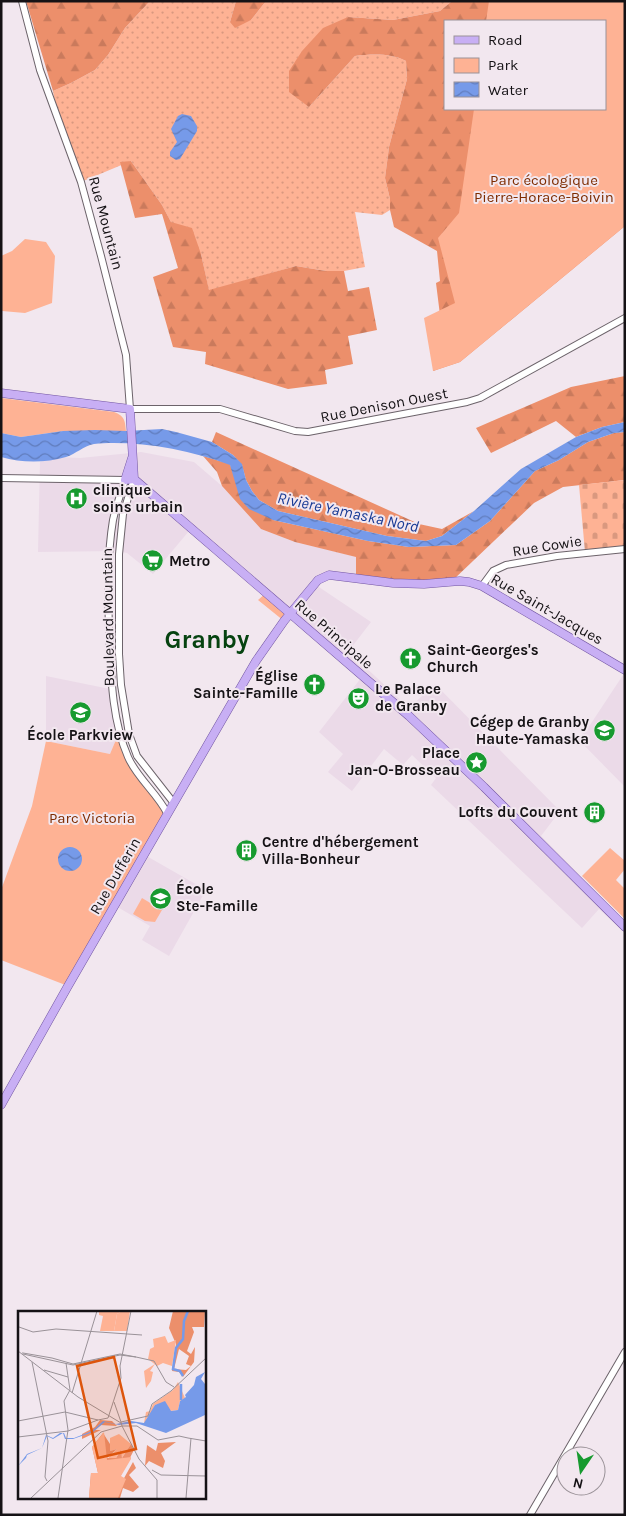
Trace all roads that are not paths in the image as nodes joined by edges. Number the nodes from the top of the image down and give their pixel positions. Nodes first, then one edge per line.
1 (22, 1) edge
2 (625, 318) edge
3 (1, 393) edge
4 (130, 409) junction
5 (132, 458) junction
6 (1, 478) edge
7 (134, 479) junction
8 (125, 480) junction
9 (625, 549) edge
10 (482, 586) junction
11 (290, 614) junction
12 (625, 670) edge
13 (173, 802) junction
14 (167, 813) junction
15 (625, 927) edge
16 (1, 1105) edge
17 (625, 1352) edge
18 (530, 1515) edge

1 - 4 street, Rue Mountain
2 - 4 street, Rue Denison Ouest
3 - 4 main road
4 - 5 main road, Rue Mountain
5 - 7 main road, Rue Mountain
5 - 8 main road, Rue Mountain
6 - 8 street
7 - 8 main road
7 - 11 main road, Rue Principale
7 - 13 street, Boulevard Mountain
8 - 14 street, Boulevard Mountain
9 - 10 street, Rue Cowie
10 - 11 main road, Rue Saint-Jacques
10 - 12 main road, Rue Saint-Jacques
11 - 13 main road, Rue Dufferin
11 - 15 main road, Rue Principale
13 - 14 main road, Rue Dufferin
14 - 16 main road, Rue Dufferin
17 - 18 street

